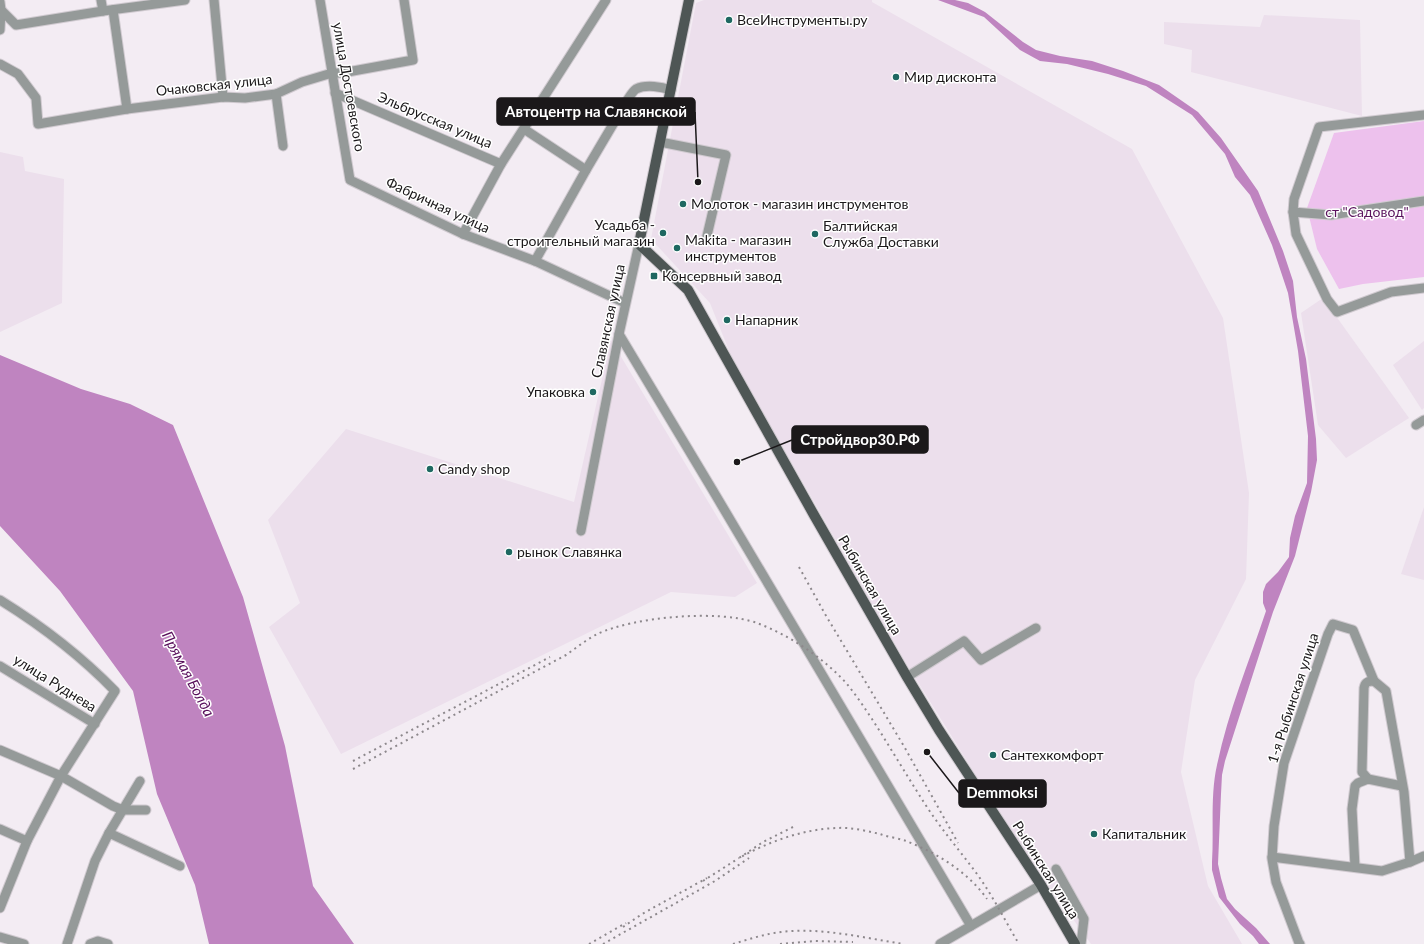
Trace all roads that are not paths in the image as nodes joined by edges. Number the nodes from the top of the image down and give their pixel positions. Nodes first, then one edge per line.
1 (101, 0) edge
2 (185, 0) edge
3 (214, 0) edge
4 (320, 0) edge
5 (404, 0) edge
6 (606, 0) edge
7 (689, 0) edge
8 (1, 6) edge
9 (113, 10) junction
10 (103, 11) junction
11 (0, 30) edge
12 (0, 64) edge
13 (332, 73) junction
14 (671, 90) junction
15 (335, 93) junction
16 (276, 94) junction
17 (223, 97) junction
18 (127, 109) junction
19 (1424, 115) edge
20 (524, 129) junction
21 (660, 142) junction
22 (283, 146) dead end
23 (501, 164) junction
24 (586, 170) junction
25 (350, 180) joint
26 (1424, 201) edge
27 (1293, 212) junction
28 (463, 234) junction
29 (706, 240) dead end
30 (639, 244) junction
31 (535, 261) junction
32 (1424, 288) edge
33 (625, 303) junction
34 (619, 334) junction
35 (1424, 420) edge
36 (1416, 426) dead end
37 (581, 531) dead end
38 (0, 600) edge
39 (1036, 628) dead end
40 (0, 666) edge
41 (907, 676) junction
42 (1374, 681) junction
43 (95, 724) junction
44 (0, 750) edge
45 (61, 776) junction
46 (1368, 779) junction
47 (140, 781) dead end
48 (1402, 786) junction
49 (123, 810) junction
50 (146, 810) dead end
51 (0, 829) edge
52 (109, 833) junction
53 (27, 841) junction
54 (1424, 856) edge
55 (1272, 857) junction
56 (1410, 862) junction
57 (180, 866) dead end
58 (1355, 867) junction
59 (1056, 869) dead end
60 (1041, 885) junction
61 (0, 908) edge
62 (971, 926) junction
63 (1, 940) edge
64 (24, 944) edge
65 (67, 944) edge
66 (90, 944) edge
67 (108, 944) edge
68 (940, 944) edge
69 (1075, 944) edge
70 (1081, 944) edge
71 (1300, 944) edge

1 - 10 street
2 - 9 street
3 - 17 street
4 - 13 street, улица Достоевского
5 - 13 street, Очаковская улица
6 - 20 street
7 - 14 main road, Славянская улица
8 - 10 street
8 - 11 street
9 - 10 street
9 - 18 street
12 - 18 street, Очаковская улица
13 - 15 street, улица Достоевского
13 - 16 street, Очаковская улица
14 - 21 main road, Славянская улица
14 - 24 street
15 - 23 street, Эльбрусская улица
15 - 25 street, улица Достоевского
16 - 17 street, Очаковская улица
16 - 22 street
17 - 18 street, Очаковская улица
19 - 27 street
20 - 23 street
20 - 24 street
21 - 29 street
21 - 30 main road, Славянская улица
23 - 28 street
24 - 31 street
25 - 28 street, Фабричная улица
26 - 27 street
27 - 32 street
28 - 31 street, Фабричная улица
30 - 33 street, Славянская улица
30 - 41 main road, Рыбинская улица
31 - 33 street, Фабричная улица
33 - 34 street, Славянская улица
34 - 37 street, Славянская улица
34 - 62 street
35 - 36 street
38 - 43 street
39 - 41 street
40 - 43 street, улица Руднева
41 - 60 main road, Рыбинская улица
42 - 46 street
42 - 48 street
42 - 55 street, 1-я Рыбинская улица
43 - 45 street
44 - 45 street
45 - 49 street
45 - 53 street
46 - 48 street
46 - 58 street
47 - 49 street
48 - 56 street
49 - 50 street
49 - 52 street
51 - 53 street
52 - 57 street
52 - 65 street
53 - 61 street
54 - 56 street
55 - 58 street
55 - 71 street, 1-я Рыбинская улица
56 - 58 street
59 - 70 street
60 - 62 street
60 - 69 main road, Рыбинская улица
62 - 68 street
63 - 64 street
66 - 67 street

